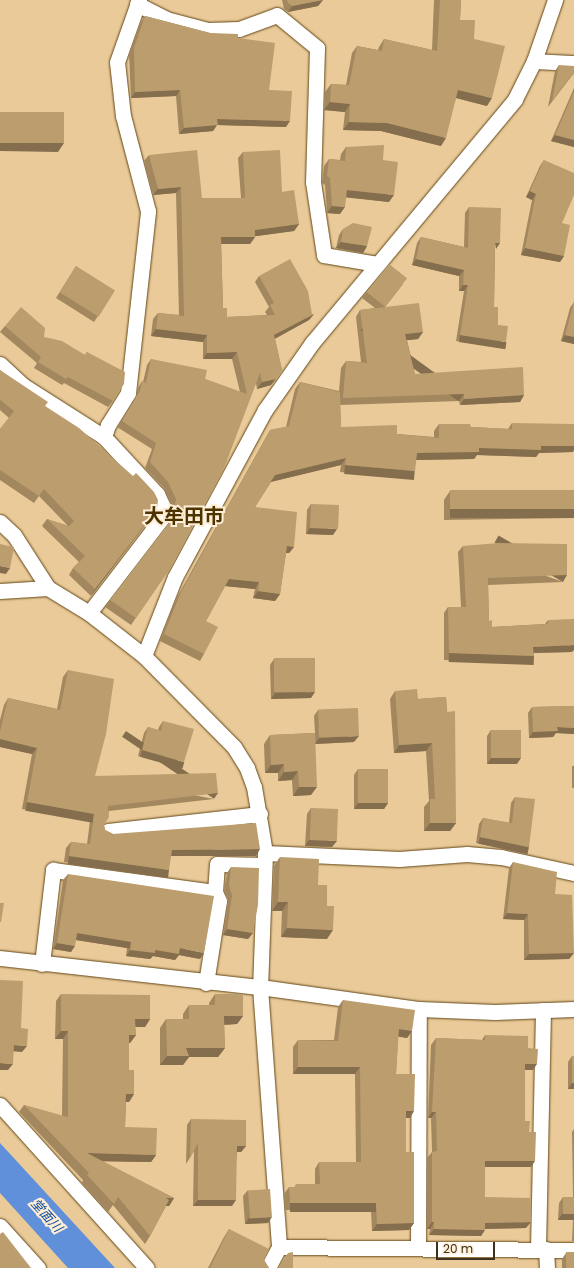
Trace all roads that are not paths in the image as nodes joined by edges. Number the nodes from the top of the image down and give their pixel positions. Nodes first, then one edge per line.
1 (555, 0) edge
2 (138, 2) edge
3 (534, 61) junction
4 (574, 63) edge
5 (377, 264) junction
6 (0, 364) edge
7 (104, 437) junction
8 (0, 522) edge
9 (48, 588) junction
10 (0, 591) edge
11 (89, 613) junction
12 (144, 656) junction
13 (260, 814) junction
14 (108, 831) edge
15 (264, 859) junction
16 (574, 873) edge
17 (215, 892) junction
18 (0, 958) edge
19 (42, 964) junction
20 (206, 983) junction
21 (260, 987) junction
22 (419, 1009) junction
23 (574, 1009) edge
24 (543, 1010) junction
25 (0, 1105) edge
26 (0, 1226) edge
27 (280, 1248) junction
28 (418, 1248) junction
29 (542, 1249) junction
30 (574, 1250) edge
31 (38, 1268) edge
32 (147, 1268) edge
33 (268, 1268) edge
34 (547, 1268) edge

1 - 3 street
2 - 5 street
2 - 7 street
3 - 4 street
3 - 5 street
5 - 12 street
6 - 7 street
7 - 11 street
8 - 9 street
9 - 10 street
9 - 11 street
11 - 12 street
12 - 13 street
13 - 14 street
13 - 15 street
15 - 16 street
15 - 17 street
15 - 21 street
17 - 19 street
17 - 20 street
18 - 19 street
19 - 20 street
20 - 21 street
21 - 22 street
21 - 27 street
22 - 24 street
22 - 28 street
23 - 24 street
24 - 29 street
25 - 32 street
26 - 31 street
27 - 28 street
27 - 33 street
28 - 29 street
29 - 30 street
29 - 34 street

